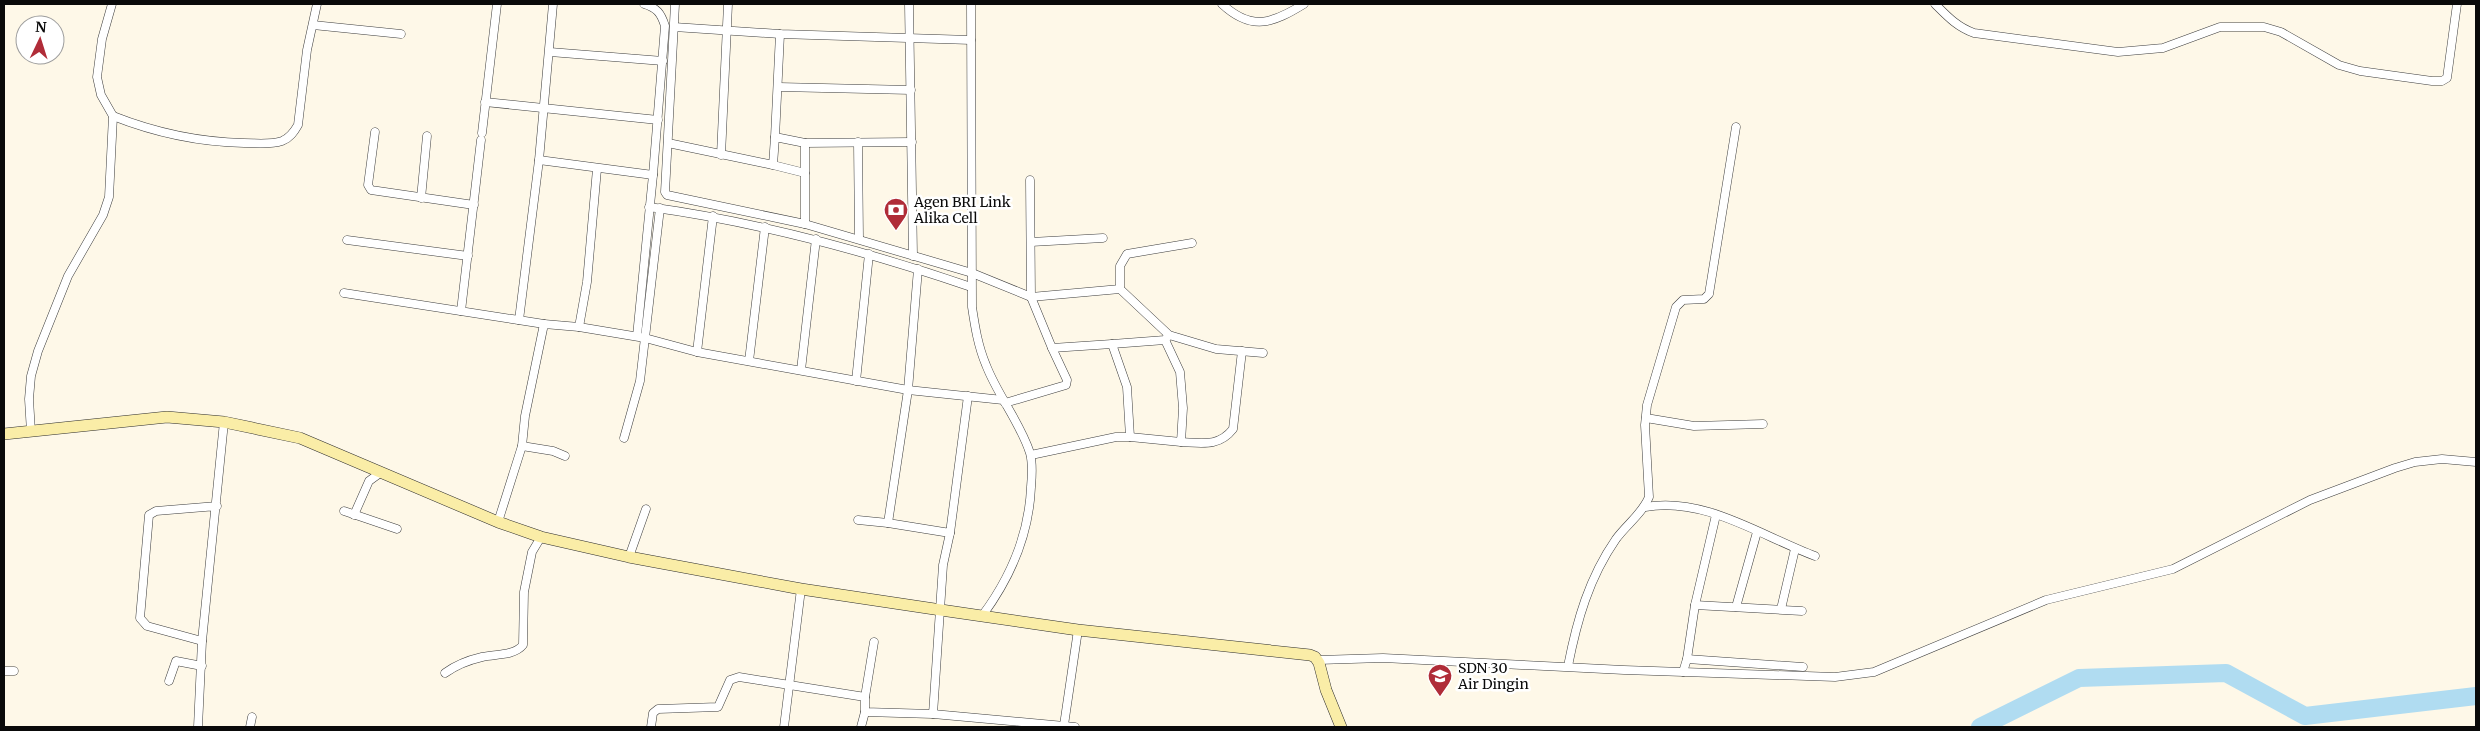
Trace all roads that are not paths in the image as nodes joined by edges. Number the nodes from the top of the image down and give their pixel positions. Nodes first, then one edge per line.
1 (112, 4) edge
2 (317, 4) edge
3 (497, 4) edge
4 (553, 4) edge
5 (644, 4) edge
6 (675, 4) edge
7 (728, 4) edge
8 (909, 4) edge
9 (972, 4) edge
10 (1222, 4) edge
11 (1304, 4) edge
12 (1934, 4) edge
13 (2457, 4) edge
14 (313, 25) junction
15 (674, 27) junction
16 (726, 30) junction
17 (401, 34) dead end
18 (780, 34) junction
19 (910, 38) junction
20 (971, 40) junction
21 (550, 52) junction
22 (663, 61) junction
23 (779, 86) junction
24 (911, 90) junction
25 (485, 102) junction
26 (544, 108) junction
27 (112, 116) junction
28 (658, 120) junction
29 (1736, 127) dead end
30 (375, 132) dead end
31 (427, 136) dead end
32 (775, 137) junction
33 (858, 142) junction
34 (912, 142) junction
35 (668, 143) junction
36 (805, 143) junction
37 (721, 155) junction
38 (539, 160) junction
39 (773, 165) junction
40 (597, 169) junction
41 (805, 173) junction
42 (652, 175) junction
43 (1030, 180) dead end
44 (421, 198) junction
45 (474, 205) junction
46 (648, 206) junction
47 (660, 208) junction
48 (713, 216) junction
49 (805, 224) junction
50 (764, 227) junction
51 (1103, 238) dead end
52 (816, 239) junction
53 (859, 239) junction
54 (347, 240) dead end
55 (1031, 242) junction
56 (1192, 243) dead end
57 (869, 254) junction
58 (468, 256) junction
59 (913, 256) junction
60 (918, 269) junction
61 (972, 274) junction
62 (971, 287) junction
63 (1120, 289) junction
64 (344, 293) dead end
65 (1031, 297) junction
66 (461, 311) junction
67 (519, 320) junction
68 (544, 324) junction
69 (579, 327) junction
70 (641, 337) junction
71 (1167, 338) junction
72 (1112, 344) junction
73 (1052, 348) junction
74 (697, 352) junction
75 (1242, 352) junction
76 (1263, 353) dead end
77 (749, 362) junction
78 (801, 370) junction
79 (856, 381) junction
80 (908, 390) junction
81 (968, 396) junction
82 (1004, 401) junction
83 (1646, 418) junction
84 (224, 422) junction
85 (1763, 424) dead end
86 (31, 432) junction
87 (4, 434) edge
88 (1130, 437) junction
89 (624, 438) dead end
90 (1181, 442) junction
91 (522, 446) junction
92 (1031, 455) junction
93 (565, 456) dead end
94 (2476, 462) edge
95 (380, 473) junction
96 (217, 506) junction
97 (1645, 507) junction
98 (646, 509) dead end
99 (344, 511) dead end
100 (354, 515) junction
101 (1716, 515) junction
102 (858, 520) dead end
103 (498, 522) junction
104 (888, 523) junction
105 (397, 529) dead end
106 (950, 532) junction
107 (1757, 532) junction
108 (541, 537) junction
109 (1795, 549) junction
110 (1815, 556) dead end
111 (629, 557) junction
112 (800, 588) junction
113 (1695, 604) junction
114 (1736, 607) junction
115 (1781, 609) junction
116 (941, 610) junction
117 (1802, 611) dead end
118 (982, 616) junction
119 (1078, 630) junction
120 (202, 641) junction
121 (874, 642) dead end
122 (1687, 659) junction
123 (1318, 660) junction
124 (202, 666) junction
125 (1568, 666) junction
126 (1803, 667) dead end
127 (4, 671) edge
128 (14, 671) dead end
129 (1683, 672) junction
130 (445, 673) dead end
131 (169, 681) dead end
132 (788, 683) junction
133 (865, 697) junction
134 (865, 712) junction
135 (933, 714) junction
136 (252, 717) dead end
137 (1064, 725) junction
138 (198, 727) edge
139 (250, 727) edge
140 (651, 727) edge
141 (784, 727) edge
142 (861, 727) edge
143 (1076, 727) edge
144 (1341, 727) edge

1 - 27 street
2 - 14 street
3 - 25 street
4 - 21 street
5 - 22 street
6 - 15 street
7 - 16 street
8 - 19 street
9 - 20 street
10 - 11 street
12 - 13 street
14 - 17 street
14 - 27 street
15 - 16 street
15 - 35 street
16 - 18 street
16 - 37 street
18 - 19 street
18 - 23 street
19 - 20 street
19 - 24 street
20 - 61 street
21 - 22 street
21 - 26 street
22 - 28 street
23 - 24 street
23 - 32 street
24 - 34 street
25 - 26 street
25 - 45 street
26 - 28 street
26 - 38 street
27 - 86 street
28 - 42 street
29 - 83 street
30 - 44 street
31 - 44 street
32 - 36 street
32 - 39 street
33 - 34 street
33 - 36 street
33 - 53 street
34 - 59 street
35 - 37 street
35 - 49 street
36 - 41 street
37 - 39 street
38 - 40 street
38 - 67 street
39 - 41 street
40 - 42 street
40 - 69 street
41 - 49 street
42 - 46 street
43 - 55 street
44 - 45 street
45 - 58 street
46 - 47 street
46 - 70 street
47 - 48 street
47 - 70 street
48 - 50 street
48 - 74 street
49 - 53 street
50 - 52 street
50 - 77 street
51 - 55 street
52 - 57 street
52 - 78 street
53 - 59 street
54 - 58 street
55 - 65 street
56 - 63 street
57 - 60 street
57 - 79 street
58 - 66 street
59 - 61 street
60 - 62 street
60 - 80 street
61 - 62 street
61 - 65 street
62 - 82 street
63 - 65 street
63 - 71 street
64 - 66 street
65 - 73 street
66 - 67 street
67 - 68 street
68 - 69 street
68 - 91 street
69 - 70 street
70 - 74 street
70 - 89 street
71 - 72 street
71 - 75 street
71 - 90 street
72 - 73 street
72 - 88 street
73 - 82 street
74 - 77 street
75 - 76 street
75 - 90 street
77 - 78 street
78 - 79 street
79 - 80 street
80 - 81 street
80 - 104 street
81 - 82 street
81 - 106 street
82 - 92 street
83 - 85 street
83 - 97 street
84 - 86 street
84 - 95 street
84 - 96 street
86 - 87 street
88 - 90 street
88 - 92 street
91 - 93 street
91 - 103 street
92 - 118 street
94 - 129 street
95 - 100 street
95 - 103 street
96 - 120 street
96 - 120 street
97 - 101 street
97 - 125 street
98 - 111 street
99 - 100 street
100 - 105 street
101 - 107 street
101 - 113 street
102 - 104 street
103 - 108 street
104 - 106 street
106 - 116 street
107 - 109 street
107 - 114 street
108 - 111 street
108 - 130 street
109 - 110 street
109 - 115 street
111 - 112 street
112 - 116 street
112 - 132 street
113 - 114 street
113 - 122 street
114 - 115 street
115 - 117 street
116 - 118 street
116 - 135 street
118 - 119 street
119 - 123 street
119 - 137 street
120 - 124 street
121 - 133 street
122 - 126 street
122 - 129 street
123 - 125 street
123 - 144 street
124 - 131 street
124 - 138 street
125 - 129 street
127 - 128 street
132 - 133 street
132 - 140 street
132 - 141 street
133 - 134 street
134 - 135 street
134 - 142 street
135 - 137 street
136 - 139 street
137 - 143 street

